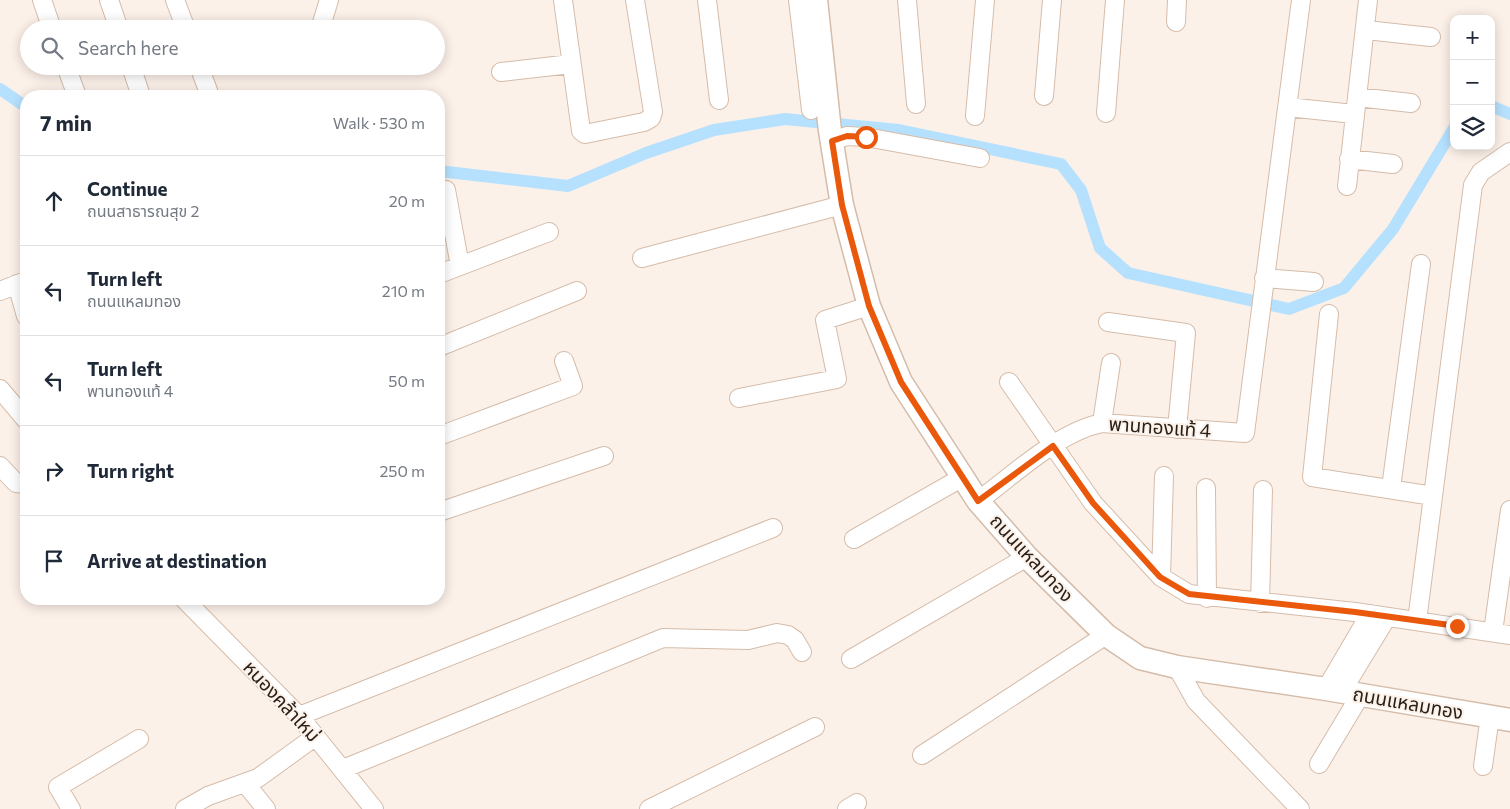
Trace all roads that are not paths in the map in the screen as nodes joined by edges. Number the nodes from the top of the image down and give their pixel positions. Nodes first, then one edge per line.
1 (42, 0) edge
2 (109, 0) edge
3 (175, 0) edge
4 (329, 0) edge
5 (563, 0) edge
6 (635, 0) edge
7 (707, 0) edge
8 (798, 0) edge
9 (816, 0) edge
10 (907, 0) edge
11 (985, 0) edge
12 (1052, 0) edge
13 (1114, 0) edge
14 (1177, 0) edge
15 (1301, 0) edge
16 (1368, 0) edge
17 (49, 20) edge
18 (116, 20) edge
19 (183, 20) edge
20 (323, 20) edge
21 (1176, 22) dead end
22 (1366, 30) junction
23 (1431, 37) dead end
24 (570, 64) junction
25 (501, 72) dead end
26 (69, 75) edge
27 (134, 75) edge
28 (202, 75) edge
29 (75, 90) edge
30 (139, 90) edge
31 (208, 90) edge
32 (1044, 96) dead end
33 (719, 100) dead end
34 (1411, 103) dead end
35 (916, 104) dead end
36 (1356, 106) junction
37 (1287, 107) junction
38 (819, 108) junction
39 (1106, 113) dead end
40 (975, 116) dead end
41 (831, 136) junction
42 (1510, 152) edge
43 (980, 158) dead end
44 (1349, 159) junction
45 (1393, 164) dead end
46 (1347, 186) dead end
47 (446, 190) dead end
48 (842, 205) junction
49 (549, 232) dead end
50 (642, 258) dead end
51 (1421, 264) dead end
52 (460, 266) junction
53 (445, 272) edge
54 (1314, 282) dead end
55 (20, 283) edge
56 (1263, 284) junction
57 (0, 291) edge
58 (577, 291) dead end
59 (869, 306) junction
60 (1329, 314) dead end
61 (1108, 322) dead end
62 (445, 345) edge
63 (564, 361) dead end
64 (1111, 362) dead end
65 (1010, 382) dead end
66 (0, 389) edge
67 (740, 398) dead end
68 (20, 413) edge
69 (1102, 423) junction
70 (1177, 429) junction
71 (445, 434) edge
72 (1053, 446) junction
73 (604, 456) dead end
74 (0, 466) edge
75 (1164, 476) dead end
76 (962, 477) junction
77 (20, 483) edge
78 (1206, 488) dead end
79 (1390, 488) junction
80 (1263, 490) dead end
81 (1433, 496) junction
82 (978, 501) junction
83 (445, 510) edge
84 (1510, 510) edge
85 (773, 528) dead end
86 (854, 539) dead end
87 (1028, 557) junction
88 (1160, 577) junction
89 (1206, 598) junction
90 (1260, 603) junction
91 (190, 605) edge
92 (1378, 616) junction
93 (1418, 621) junction
94 (1502, 634) edge
95 (1106, 635) junction
96 (802, 652) dead end
97 (851, 659) dead end
98 (1177, 667) junction
99 (1343, 691) junction
100 (299, 716) junction
101 (1500, 718) edge
102 (816, 727) dead end
103 (316, 736) junction
104 (139, 739) dead end
105 (922, 755) dead end
106 (1319, 764) dead end
107 (1482, 766) dead end
108 (343, 769) junction
109 (245, 783) junction
110 (369, 808) edge
111 (70, 809) edge
112 (185, 809) edge
113 (266, 809) edge
114 (649, 809) edge
115 (1300, 809) edge

1 - 17 street
2 - 18 street
3 - 19 street
4 - 20 street
5 - 24 street
6 - 24 street
7 - 33 street
8 - 38 street
9 - 38 main road, ถนนแหลมทอง
10 - 35 street
11 - 40 street
12 - 32 street
13 - 39 street
14 - 21 street
15 - 37 street
16 - 22 street
22 - 23 street
22 - 36 street
24 - 25 street
26 - 29 street
27 - 30 street
28 - 31 street
34 - 36 street
36 - 37 street
36 - 44 street
37 - 56 street
38 - 41 main road, ถนนแหลมทอง
41 - 43 street
41 - 48 main road, ถนนแหลมทอง
42 - 81 street
44 - 45 street
44 - 46 street
47 - 52 street
48 - 50 street
48 - 59 main road, ถนนแหลมทอง
49 - 52 street
51 - 79 street
52 - 53 street
54 - 56 street
55 - 57 street
56 - 70 street, พานทองแท้ 4
58 - 62 street
59 - 67 street
59 - 76 main road, ถนนแหลมทอง
60 - 79 street
61 - 70 street
63 - 71 street
64 - 69 street
65 - 72 street
66 - 68 street
69 - 70 street, พานทองแท้ 4
69 - 72 street, พานทองแท้ 4
72 - 82 street, พานทองแท้ 4
72 - 88 street
73 - 83 street
74 - 77 street
75 - 88 street
76 - 82 main road, ถนนแหลมทอง
76 - 86 street
78 - 89 street
79 - 81 street
80 - 90 street
81 - 93 street
82 - 87 main road, ถนนแหลมทอง
84 - 94 street
85 - 100 street
87 - 95 main road, ถนนแหลมทอง
87 - 97 street
88 - 89 street
89 - 90 street
90 - 92 street
91 - 100 street, หนองคล้าใหม่
92 - 93 street
92 - 99 street
93 - 94 street
95 - 98 main road, ถนนแหลมทอง
95 - 105 street
96 - 108 street
98 - 99 main road, ถนนแหลมทอง
98 - 115 street
99 - 101 main road, ถนนแหลมทอง
99 - 106 street
100 - 103 street, หนองคล้าใหม่
101 - 107 street
102 - 114 street
103 - 108 street, หนองคล้าใหม่
103 - 109 street
104 - 111 street
108 - 110 street, หนองคล้าใหม่
109 - 112 street
109 - 113 street

